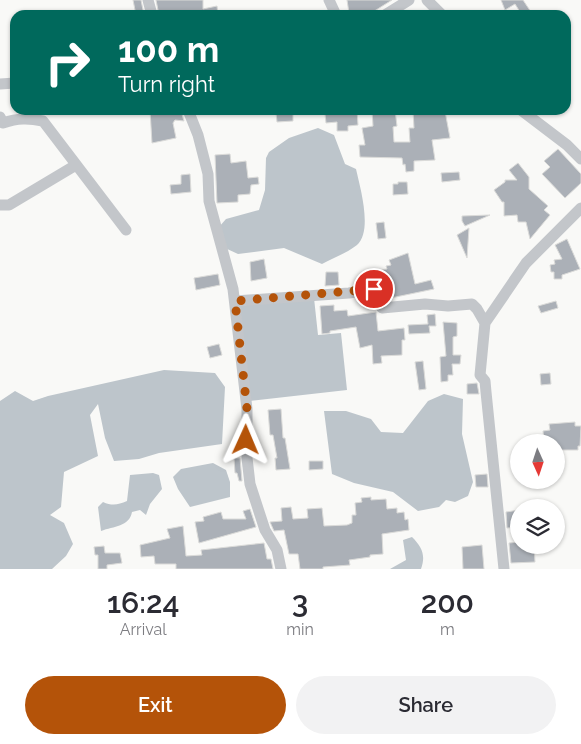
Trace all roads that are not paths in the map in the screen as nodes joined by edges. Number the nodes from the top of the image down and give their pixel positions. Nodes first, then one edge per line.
1 (410, 0) edge
2 (427, 0) edge
3 (393, 10) edge
4 (437, 10) edge
5 (190, 115) edge
6 (528, 115) edge
7 (1, 121) edge
8 (581, 159) edge
9 (76, 165) junction
10 (0, 205) edge
11 (581, 208) edge
12 (126, 230) dead end
13 (235, 301) junction
14 (485, 323) junction
15 (281, 569) edge
16 (504, 569) edge

1 - 3 street
2 - 4 street
5 - 13 street
6 - 8 street
7 - 9 street
9 - 10 street
9 - 12 street
11 - 14 street
13 - 14 street
13 - 15 street
14 - 16 street

